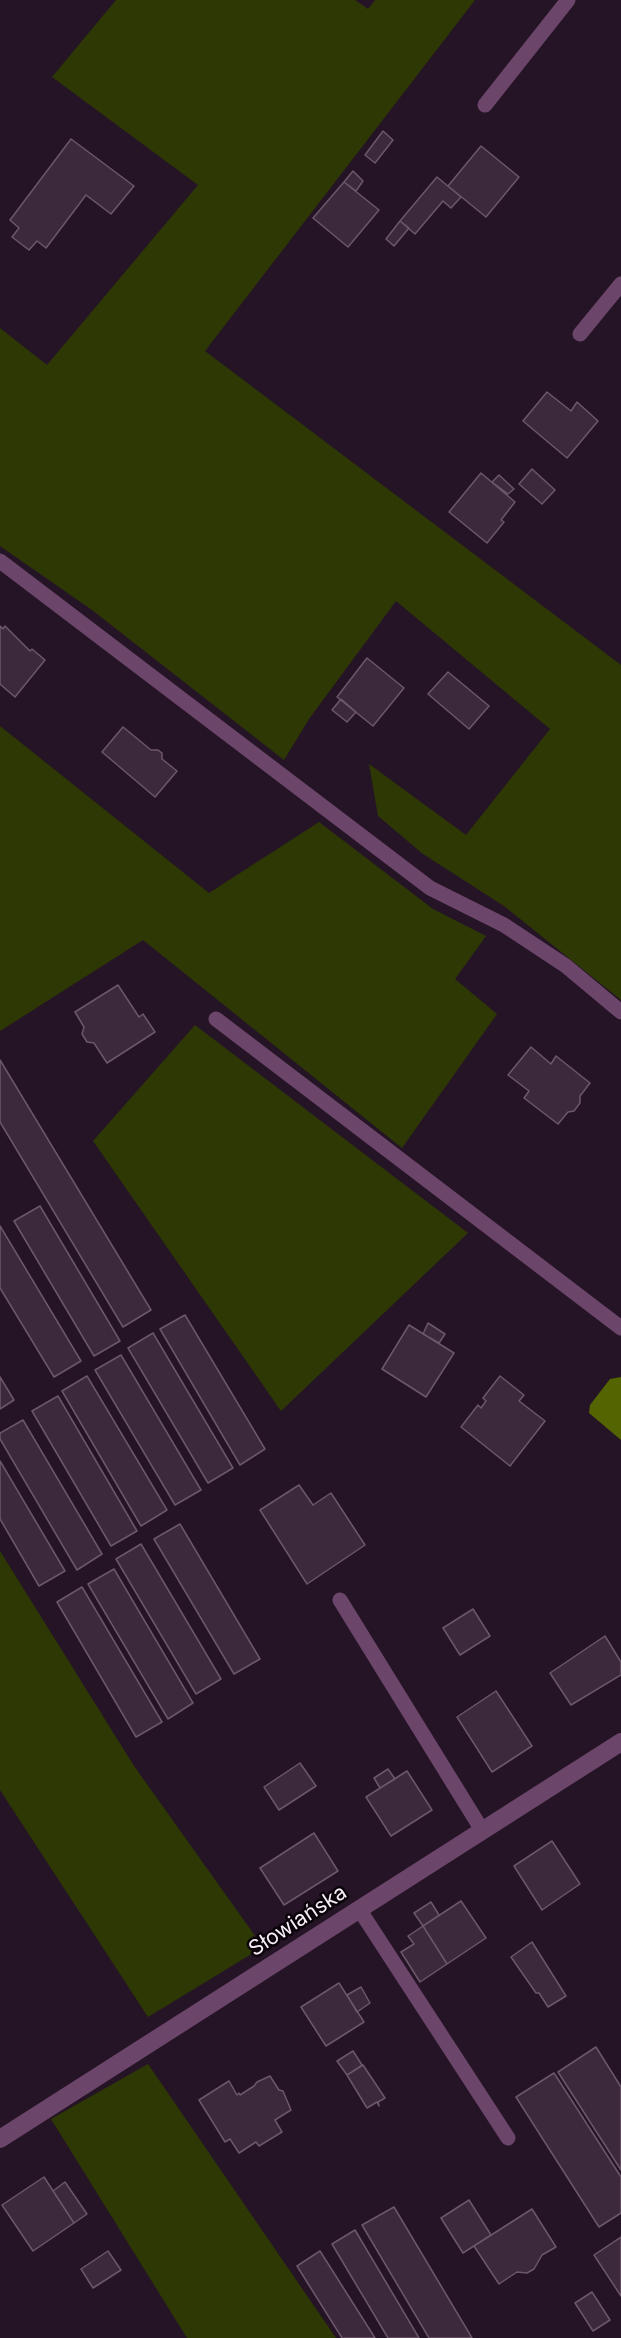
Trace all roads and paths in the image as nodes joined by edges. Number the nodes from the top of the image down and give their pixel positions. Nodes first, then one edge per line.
1 (568, 0) edge
2 (485, 105) dead end
3 (621, 284) edge
4 (580, 334) dead end
5 (0, 561) edge
6 (621, 1012) edge
7 (216, 1019) dead end
8 (621, 1328) edge
9 (340, 1600) dead end
10 (621, 1742) edge
11 (483, 1830) junction
12 (359, 1909) junction
13 (508, 2138) dead end
14 (0, 2139) edge

1 - 2 lane
3 - 4 lane
5 - 6 lane
7 - 8 lane
9 - 11 lane
10 - 11 street, Słowiańska
11 - 12 street, Słowiańska
12 - 13 lane
12 - 14 street, Słowiańska

